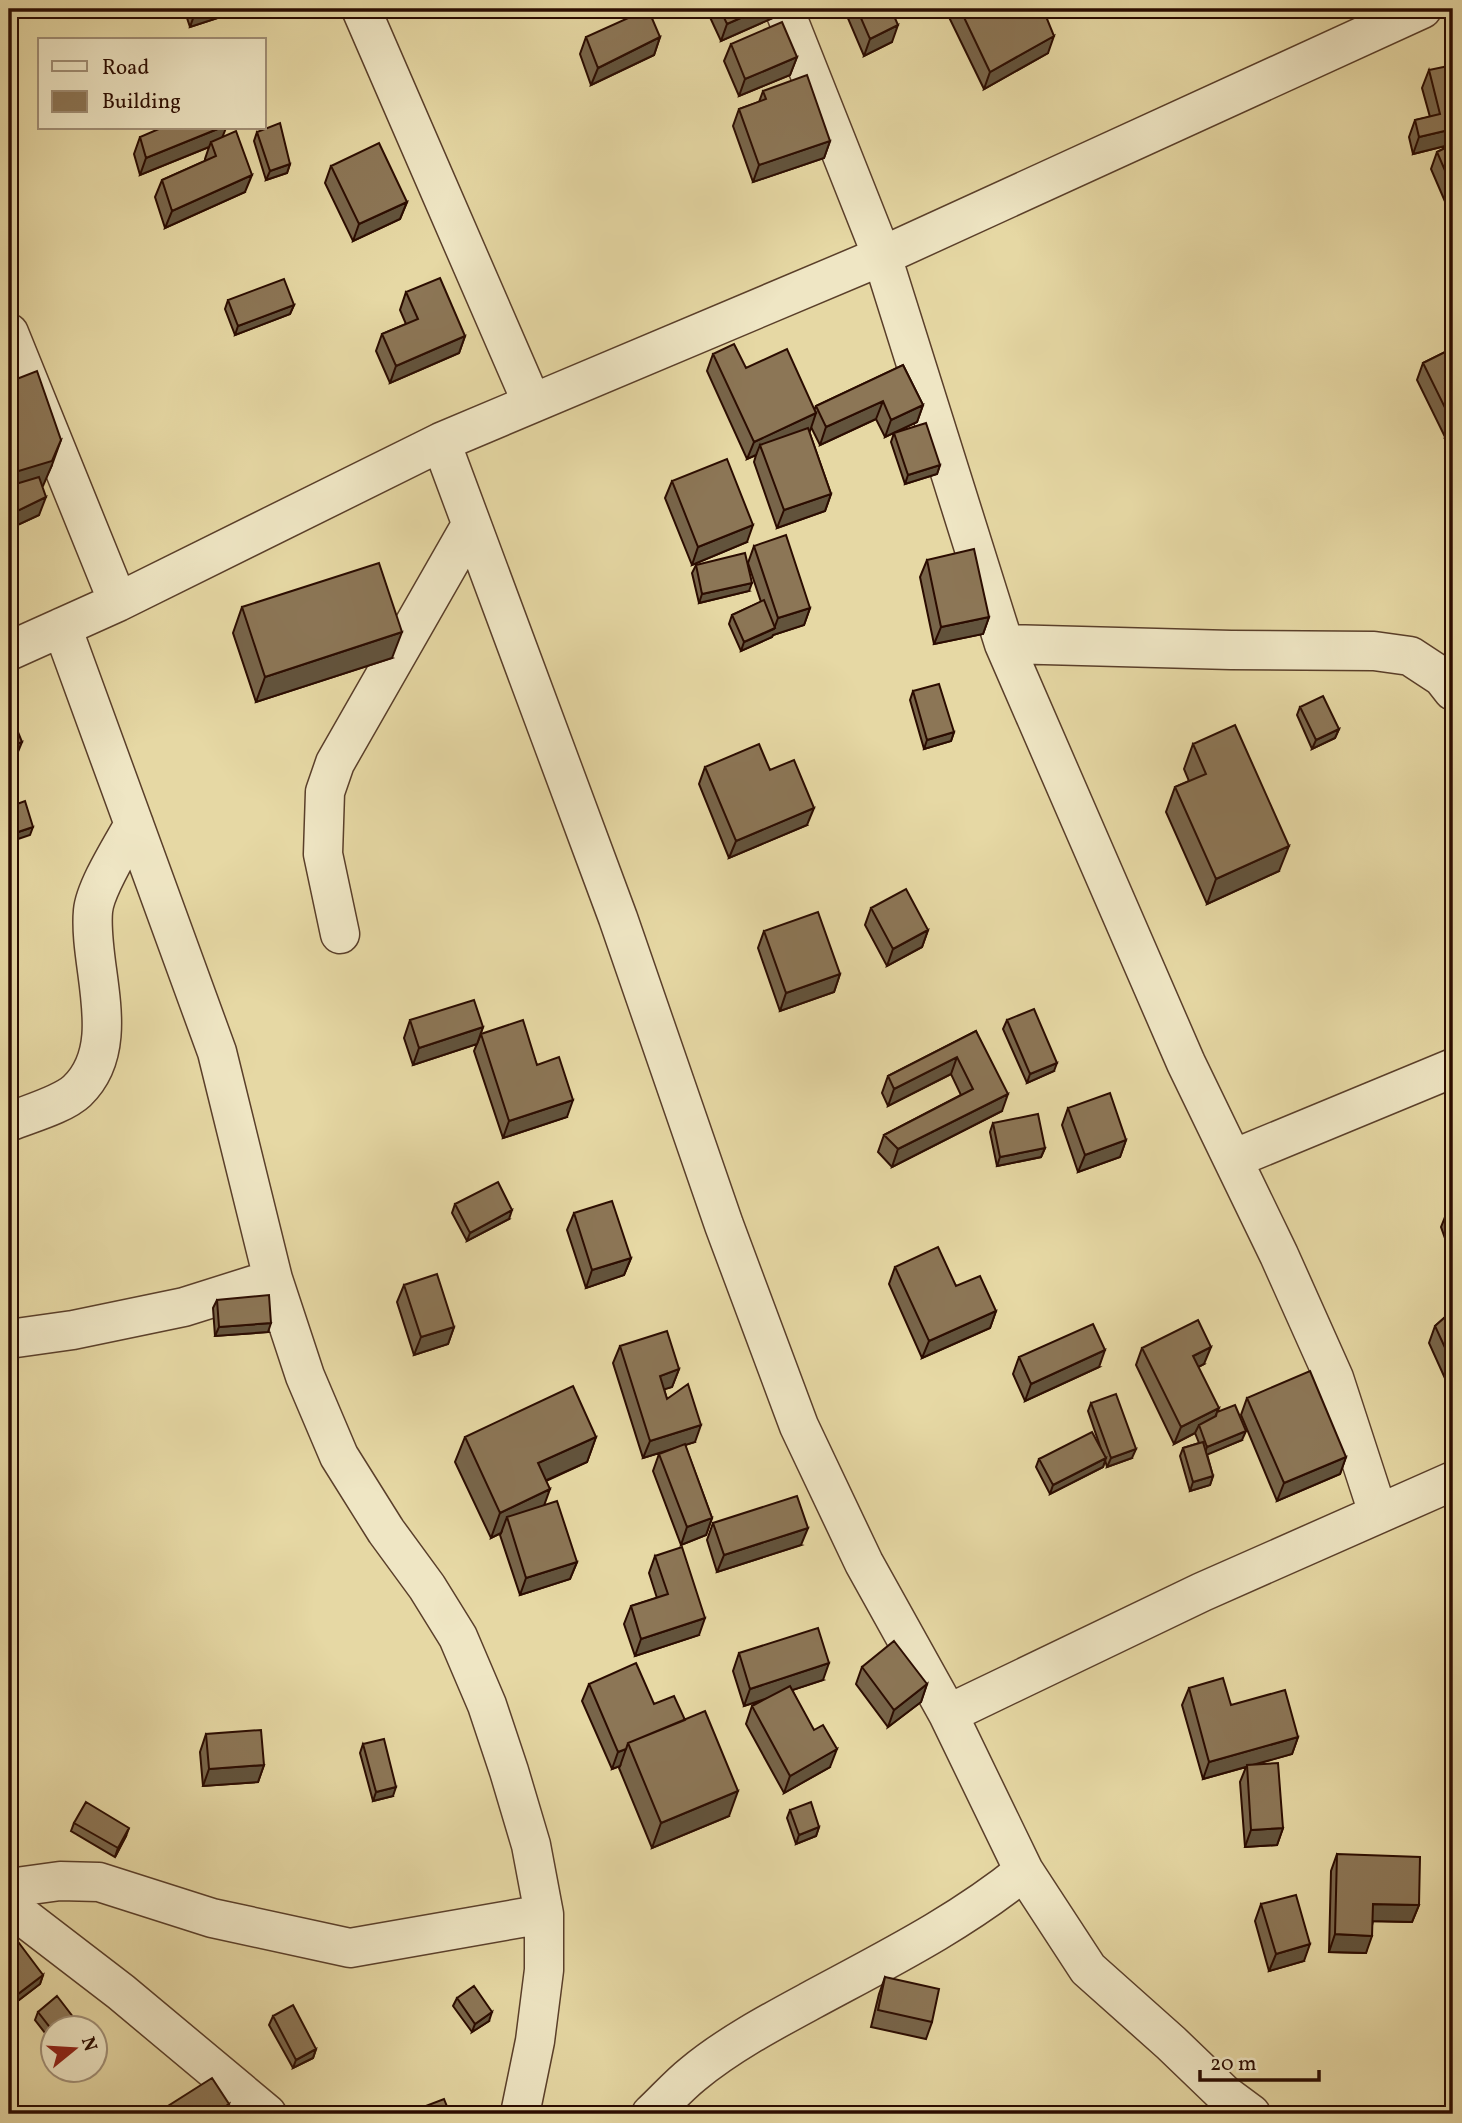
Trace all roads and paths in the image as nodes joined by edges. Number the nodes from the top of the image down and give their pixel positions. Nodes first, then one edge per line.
1 (361, 9) edge
2 (785, 9) edge
3 (1422, 9) edge
4 (882, 256) junction
5 (9, 333) edge
6 (532, 403) junction
7 (441, 442) junction
8 (471, 525) junction
9 (118, 602) junction
10 (62, 627) junction
11 (1004, 644) junction
12 (9, 651) edge
13 (1453, 691) edge
14 (134, 824) junction
15 (340, 934) dead end
16 (1453, 1068) edge
17 (9, 1122) edge
18 (1233, 1159) junction
19 (273, 1279) junction
20 (9, 1339) edge
21 (1453, 1480) edge
22 (1378, 1513) junction
23 (948, 1714) junction
24 (1024, 1871) junction
25 (9, 1888) edge
26 (9, 1906) edge
27 (544, 1914) junction
28 (267, 2114) edge
29 (520, 2114) edge
30 (650, 2114) edge
31 (1251, 2114) edge

1 - 6 street
2 - 4 street
3 - 4 street
4 - 6 street
4 - 11 street
5 - 9 street
6 - 7 street
7 - 8 street
7 - 9 street
8 - 15 street
8 - 23 street
9 - 10 street
10 - 12 street
10 - 14 street
11 - 13 street
11 - 18 street
14 - 17 street
14 - 19 street
16 - 18 street
18 - 22 street
19 - 20 street
19 - 27 street
21 - 22 street
22 - 23 street
23 - 24 street
24 - 30 street
24 - 31 street
25 - 27 street
26 - 28 street
27 - 29 street

